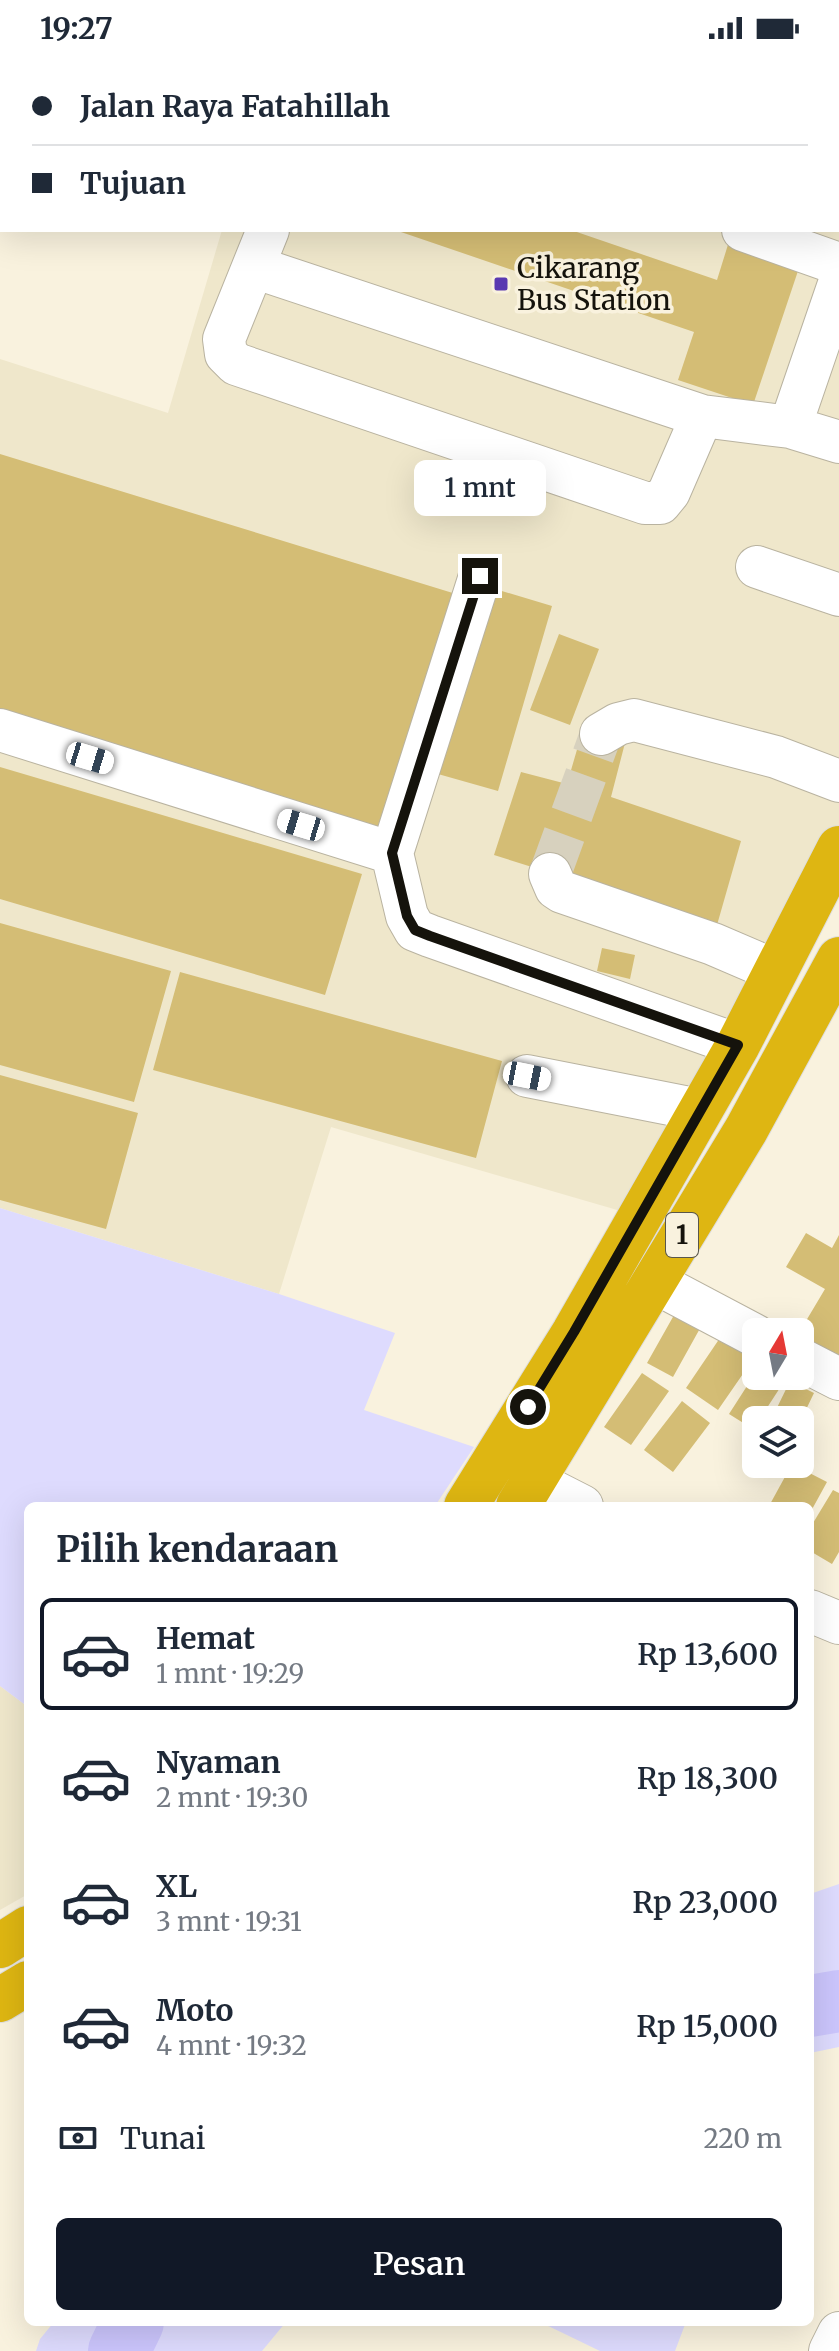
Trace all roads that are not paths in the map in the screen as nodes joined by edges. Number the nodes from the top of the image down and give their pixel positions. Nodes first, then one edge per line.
1 (749, 232) edge
2 (261, 249) edge
3 (839, 264) edge
4 (839, 284) edge
5 (702, 416) junction
6 (790, 427) junction
7 (839, 442) edge
8 (757, 567) dead end
9 (480, 576) dead end
10 (839, 595) edge
11 (0, 730) edge
12 (601, 734) dead end
13 (839, 781) edge
14 (839, 848) edge
15 (392, 853) junction
16 (550, 874) dead end
17 (839, 959) edge
18 (776, 971) junction
19 (738, 1045) junction
20 (527, 1076) dead end
21 (700, 1110) junction
22 (654, 1282) junction
23 (742, 1329) edge
24 (814, 1366) edge
25 (839, 1379) edge
26 (526, 1493) edge
27 (468, 1502) edge
28 (565, 1502) edge
29 (814, 1613) edge
30 (839, 1623) edge
31 (24, 1931) edge
32 (0, 1946) edge
33 (24, 1985) edge
34 (0, 2000) edge
35 (839, 2333) edge
36 (830, 2351) edge

1 - 3 street
2 - 5 street
2 - 5 street
4 - 6 street
5 - 6 street
6 - 7 street
8 - 10 street
9 - 15 street
11 - 15 street
12 - 13 street
14 - 18 highway, 1
15 - 19 street
16 - 18 street
17 - 22 highway, 1
18 - 19 highway, 1
19 - 21 highway, 1
20 - 21 street
21 - 27 highway, 1
22 - 23 street
22 - 26 highway, 1
24 - 25 street
26 - 28 street
29 - 30 street
31 - 32 highway
33 - 34 highway
35 - 36 street

